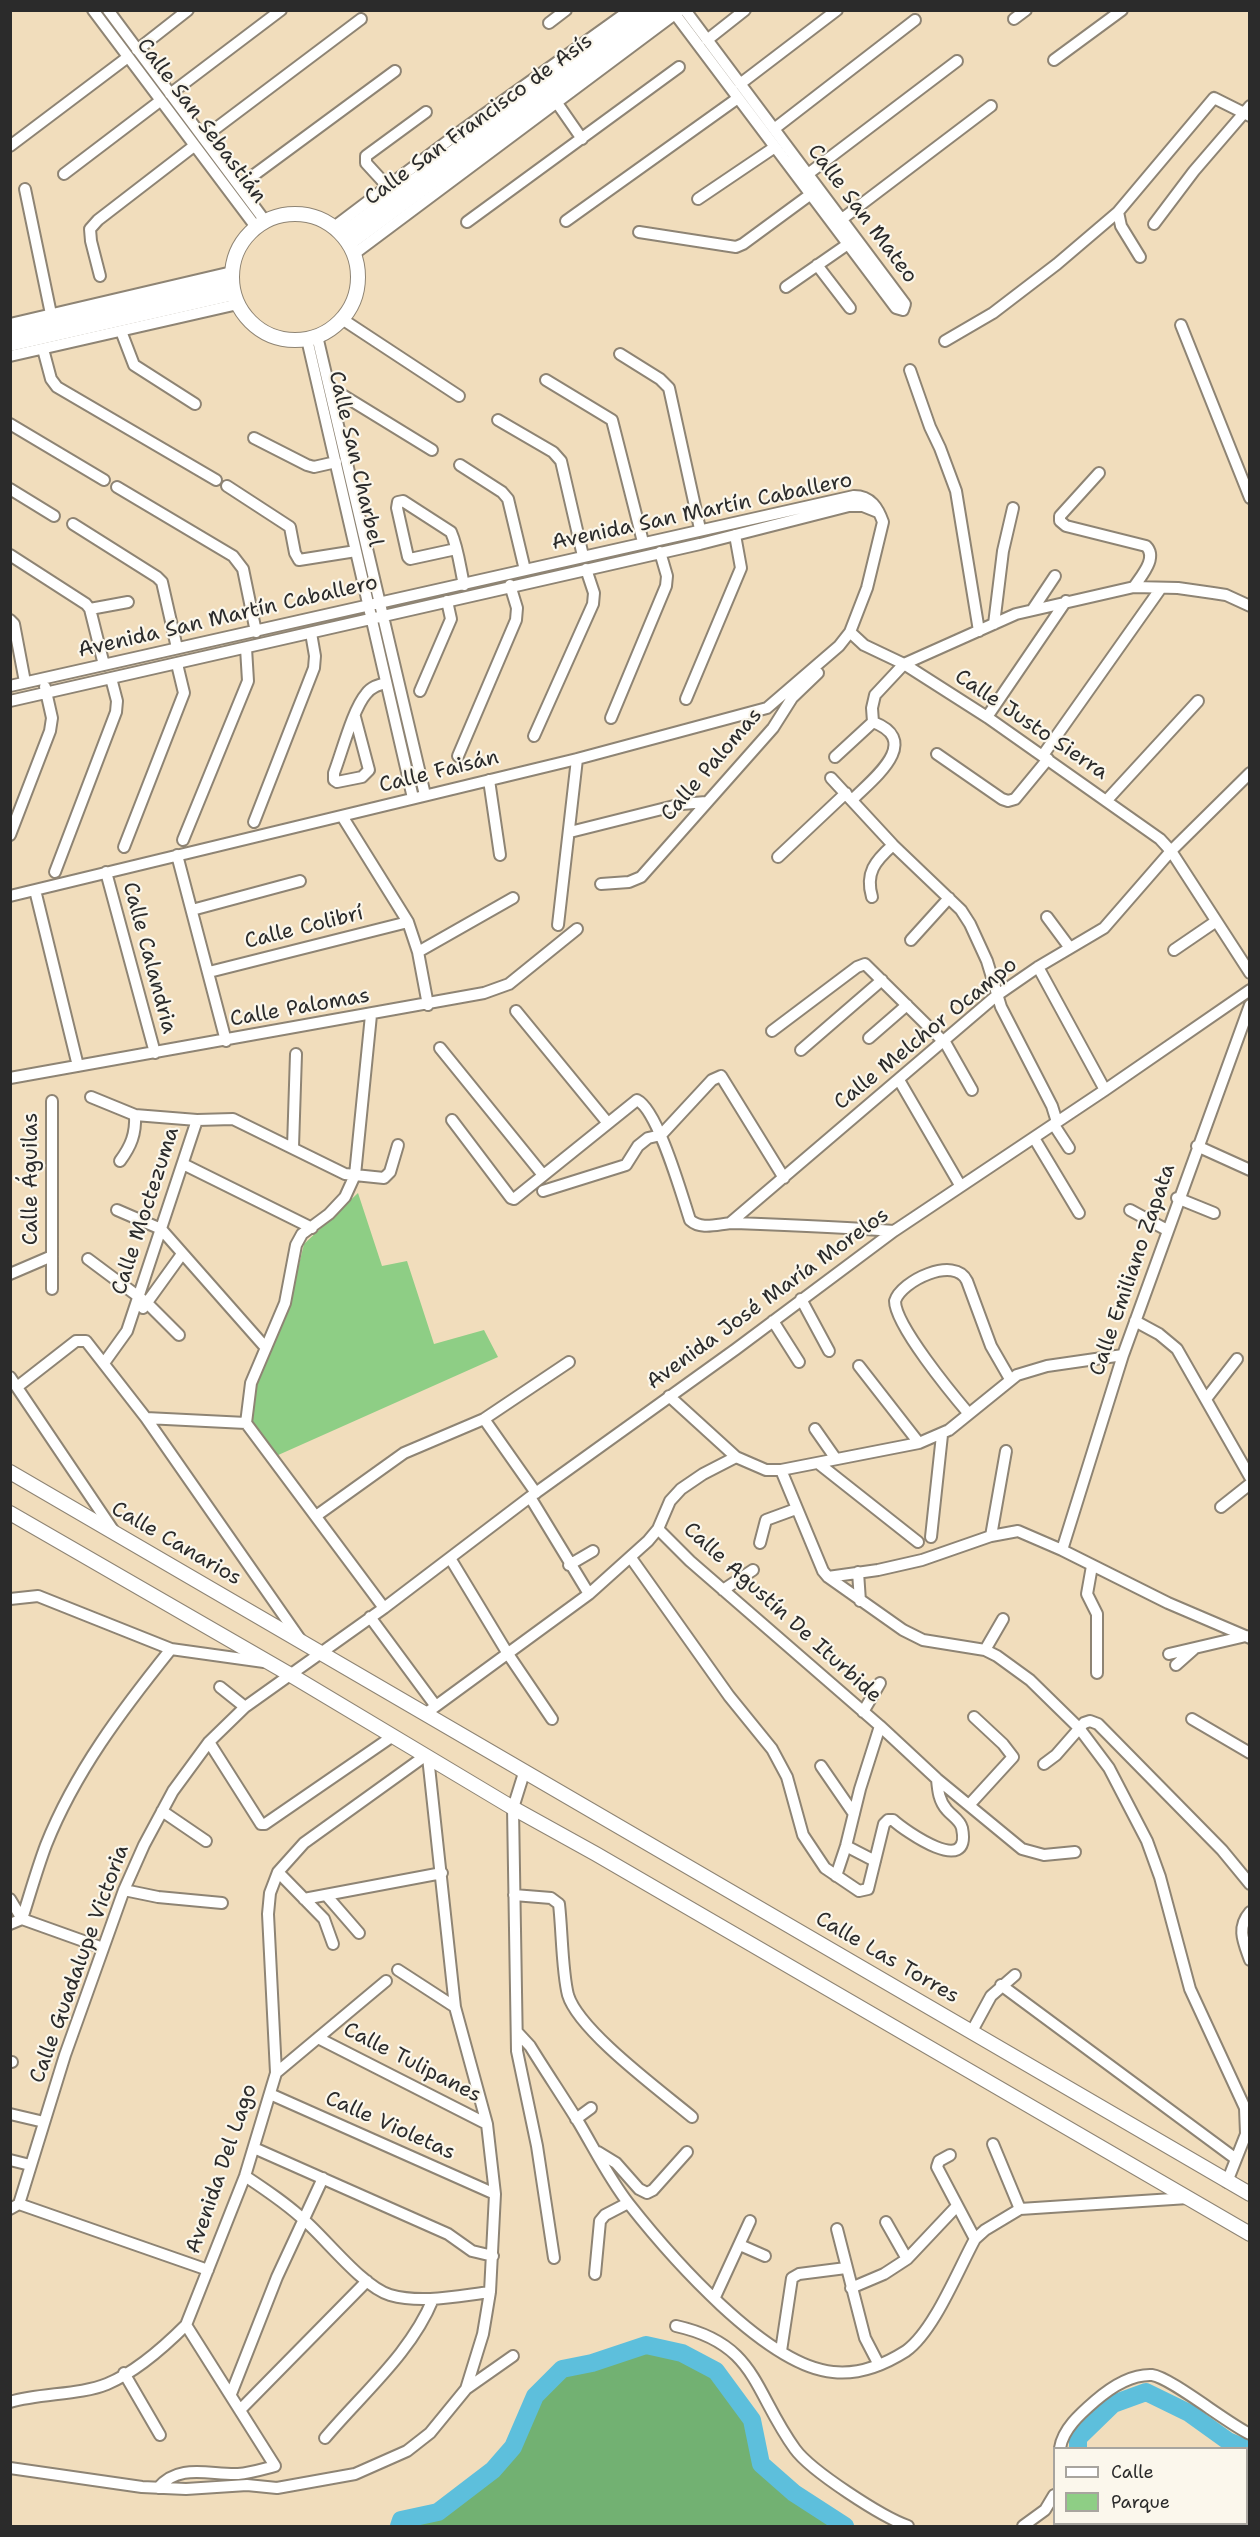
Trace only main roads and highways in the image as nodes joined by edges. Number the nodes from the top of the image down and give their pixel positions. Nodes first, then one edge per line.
1 (646, 10) edge
2 (675, 11) edge
3 (345, 239) junction
4 (234, 288) junction
5 (10, 333) edge
6 (10, 344) edge
7 (10, 1472) edge
8 (10, 1513) edge
9 (430, 1710) joint
10 (1250, 2194) edge
11 (1250, 2234) edge

1 - 3 main road, Calle San Francisco de Asís
2 - 3 main road, Calle San Francisco de Asís
3 - 4 main road
3 - 4 main road
4 - 5 main road
4 - 6 main road
7 - 9 main road, Calle Canarios
8 - 11 main road
9 - 10 main road, Calle Las Torres

